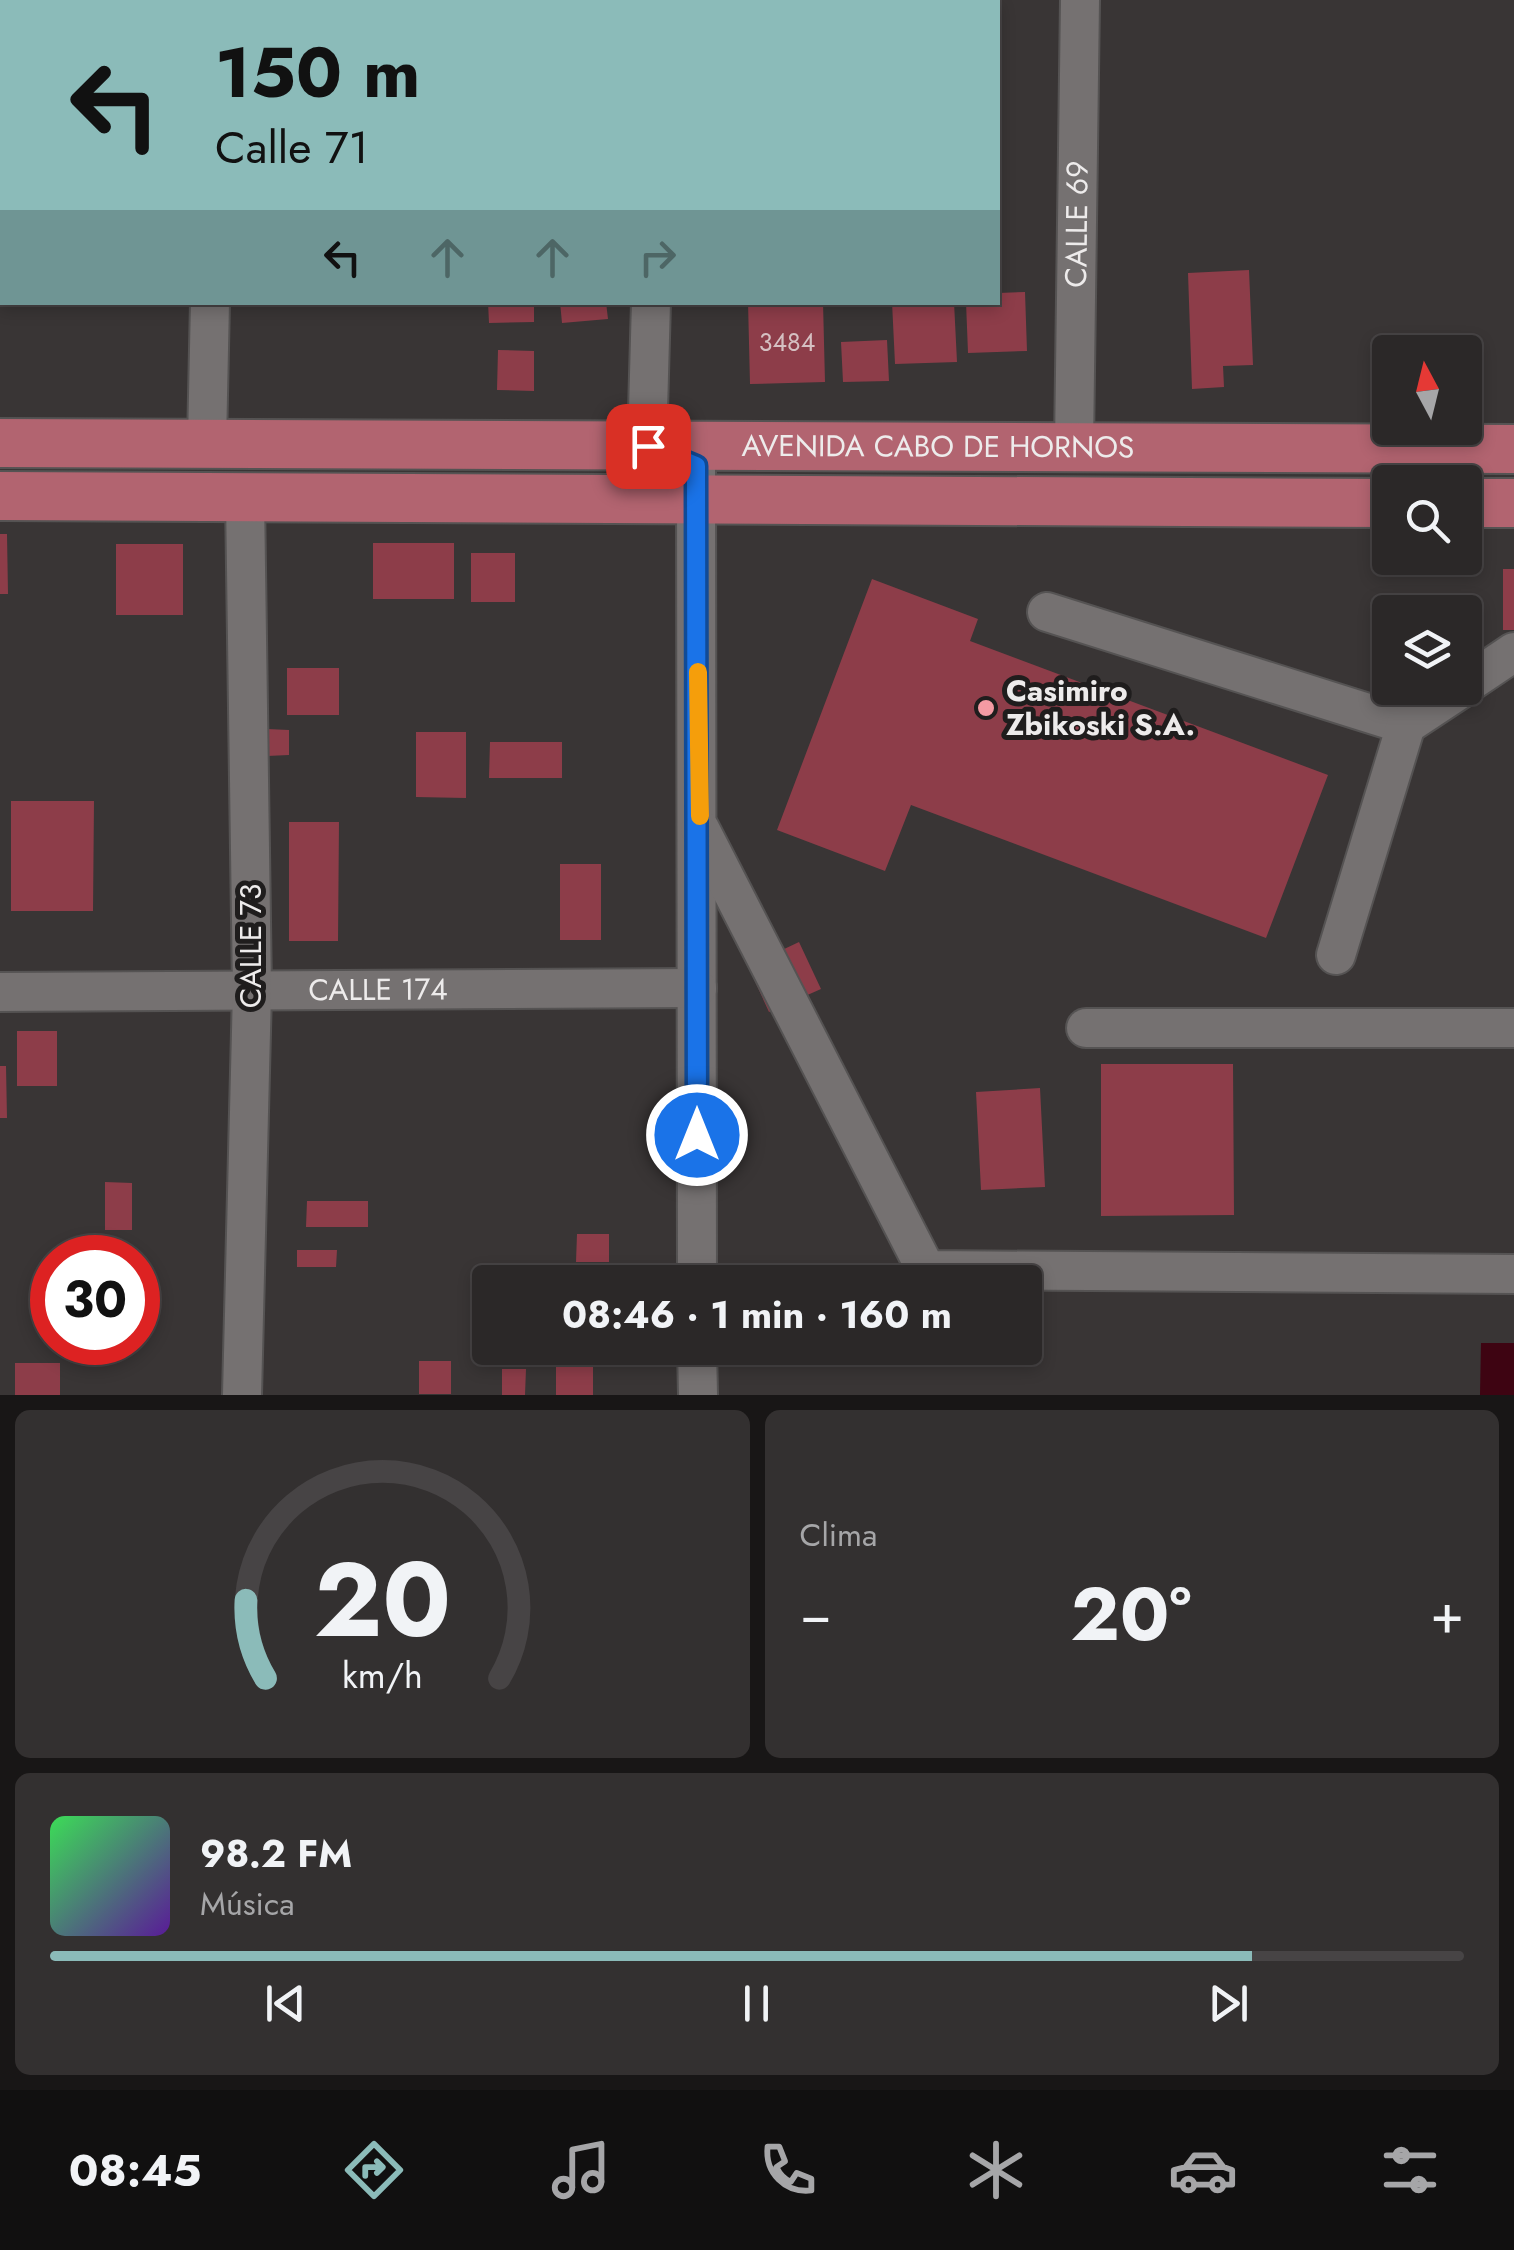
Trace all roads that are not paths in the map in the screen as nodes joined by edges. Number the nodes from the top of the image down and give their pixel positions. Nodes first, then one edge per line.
1 (1080, 0) edge
2 (210, 305) edge
3 (651, 305) edge
4 (207, 442) junction
5 (0, 443) edge
6 (648, 446) junction
7 (1074, 446) junction
8 (1514, 449) edge
9 (0, 496) edge
10 (245, 497) junction
11 (696, 499) junction
12 (1372, 503) edge
13 (1482, 503) edge
14 (1514, 504) edge
15 (1047, 612) dead end
16 (1514, 652) edge
17 (1482, 673) edge
18 (1436, 705) edge
19 (1406, 726) junction
20 (700, 829) junction
21 (1336, 954) dead end
22 (697, 988) junction
23 (252, 991) junction
24 (0, 992) edge
25 (1086, 1028) dead end
26 (1514, 1028) edge
27 (697, 1265) edge
28 (1514, 1274) edge
29 (698, 1365) edge
30 (242, 1395) edge
31 (698, 1395) edge

1 - 7 street, CALLE 69
2 - 4 street
3 - 6 street
4 - 5 main road, AVENIDA CABO DE HORNOS
4 - 6 main road, AVENIDA CABO DE HORNOS
6 - 7 main road, AVENIDA CABO DE HORNOS
6 - 11 street
7 - 8 main road, AVENIDA CABO DE HORNOS
9 - 10 main road, AVENIDA CABO DE HORNOS
10 - 11 main road, AVENIDA CABO DE HORNOS
10 - 23 street, CALLE 73
11 - 12 main road, AVENIDA CABO DE HORNOS
11 - 20 street
13 - 14 main road
15 - 19 street
16 - 17 street
18 - 19 street
19 - 21 street
20 - 22 street
20 - 28 street
22 - 23 street, CALLE 174
22 - 27 street
23 - 24 street, CALLE 174
23 - 30 street, CALLE 73
25 - 26 street
29 - 31 street

